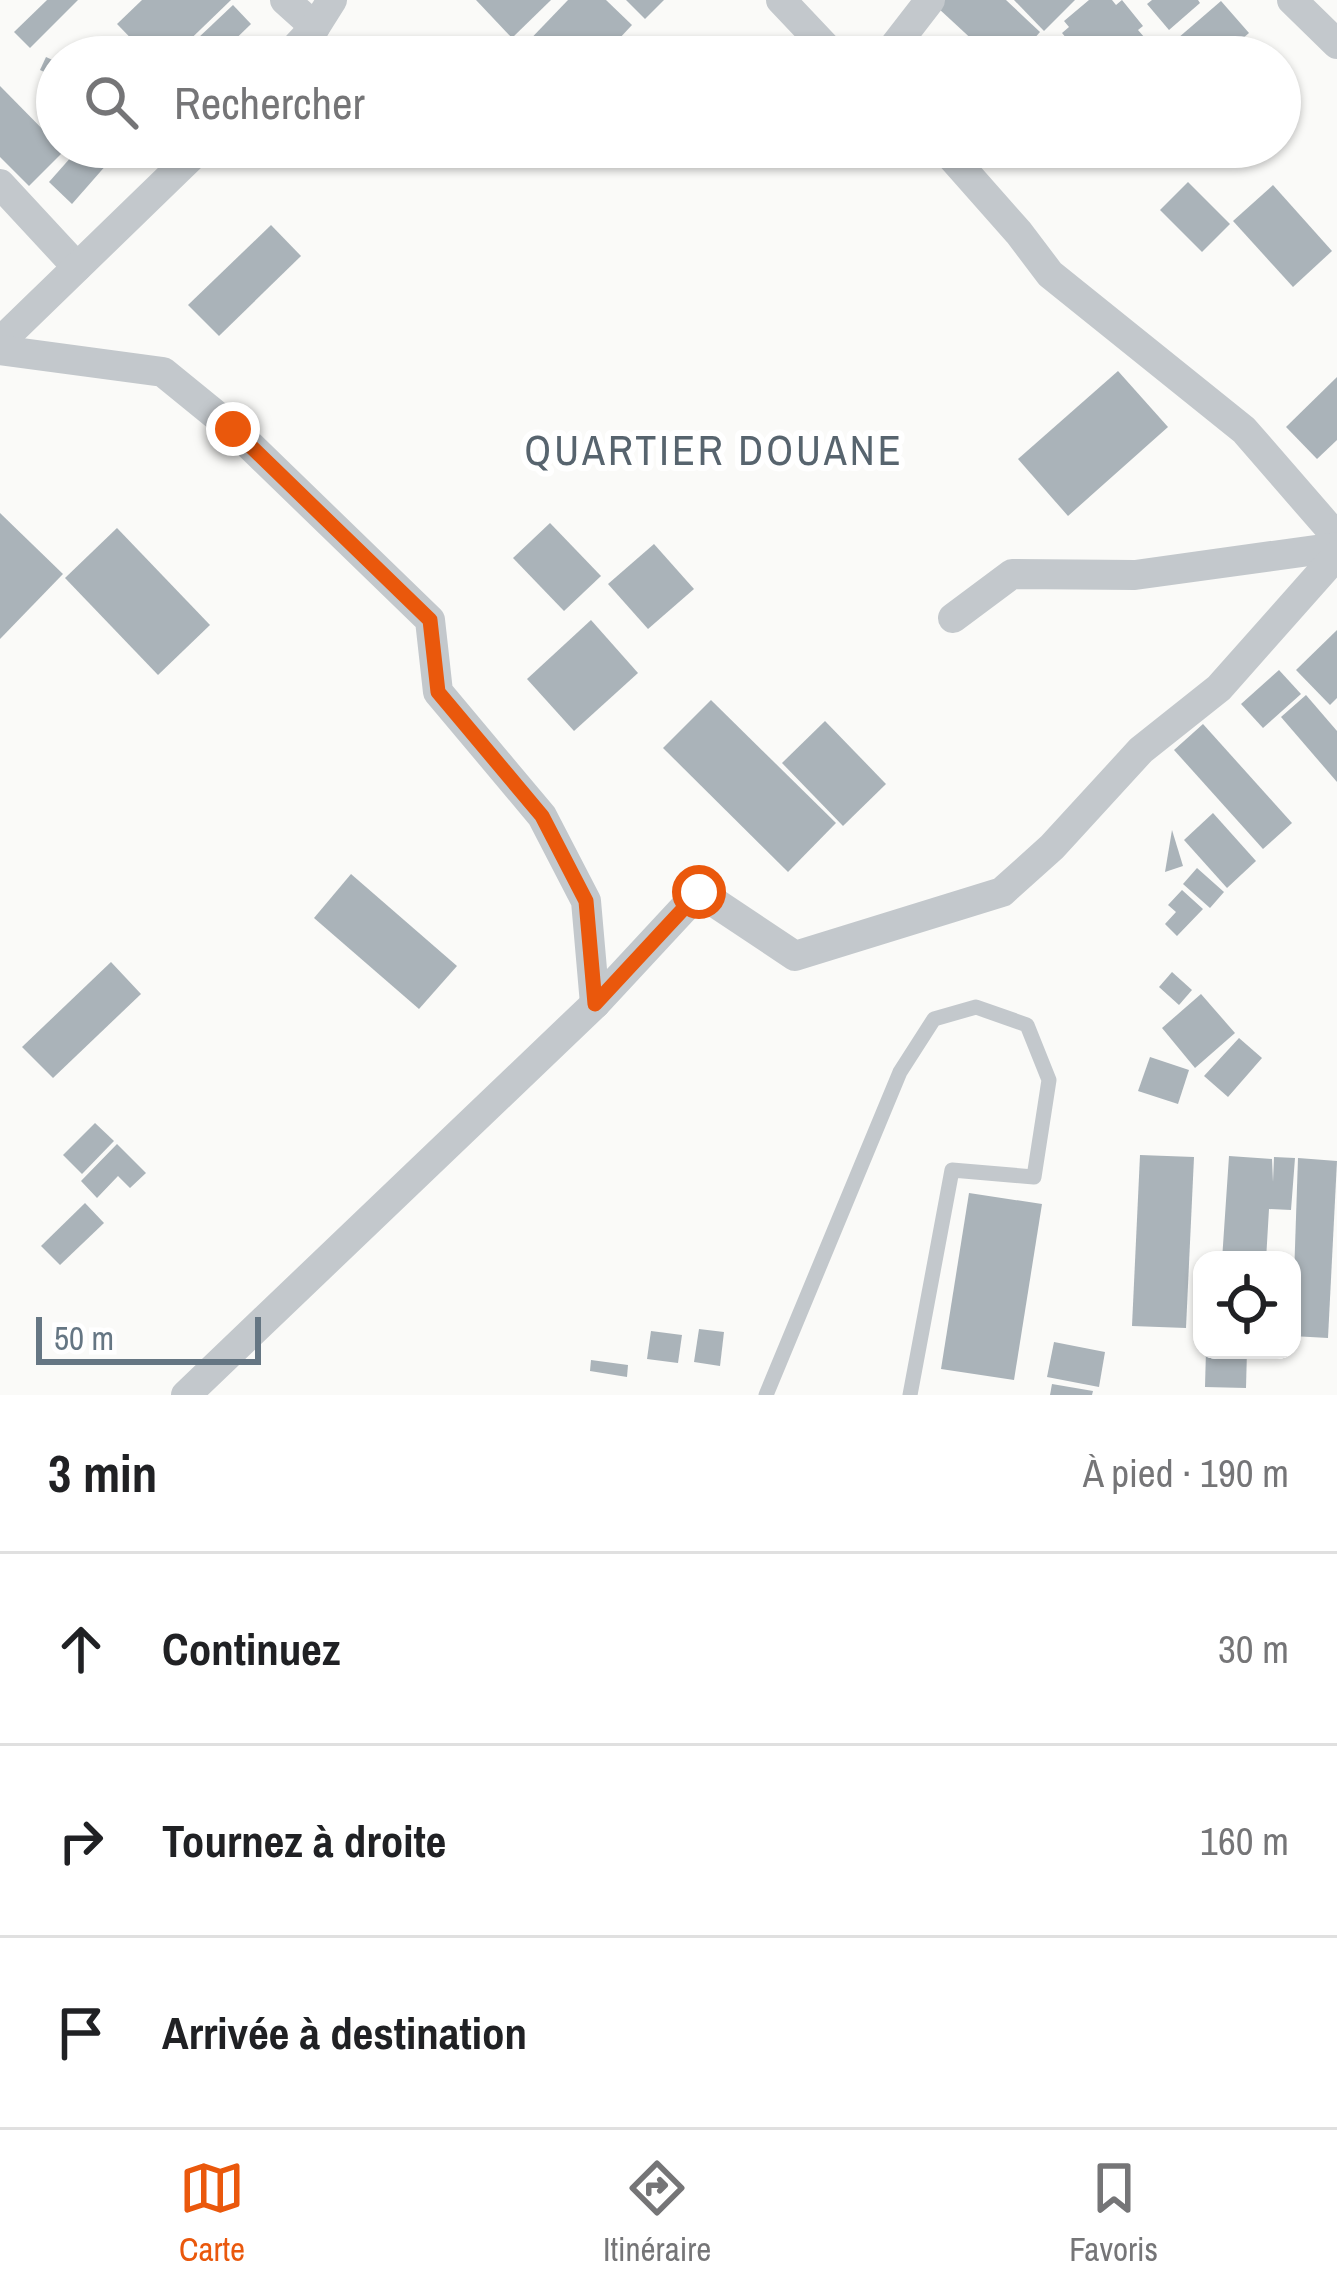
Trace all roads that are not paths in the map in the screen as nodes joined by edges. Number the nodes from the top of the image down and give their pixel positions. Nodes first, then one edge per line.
1 (286, 0) edge
2 (332, 0) edge
3 (781, 0) edge
4 (930, 0) edge
5 (1292, 0) edge
6 (315, 27) junction
7 (307, 36) edge
8 (815, 36) edge
9 (902, 36) edge
10 (1337, 44) edge
11 (179, 168) edge
12 (962, 168) edge
13 (0, 184) edge
14 (77, 267) junction
15 (0, 346) edge
16 (1337, 537) edge
17 (1337, 551) edge
18 (953, 618) dead end
19 (595, 1004) junction
20 (186, 1395) edge
21 (766, 1395) edge
22 (910, 1395) edge

1 - 6 street
2 - 6 street
3 - 8 street
4 - 9 street
5 - 10 street
6 - 7 street
11 - 14 street
12 - 16 street
13 - 14 street
14 - 15 street
15 - 19 street
17 - 18 street
17 - 19 street
19 - 20 street
21 - 22 lane

